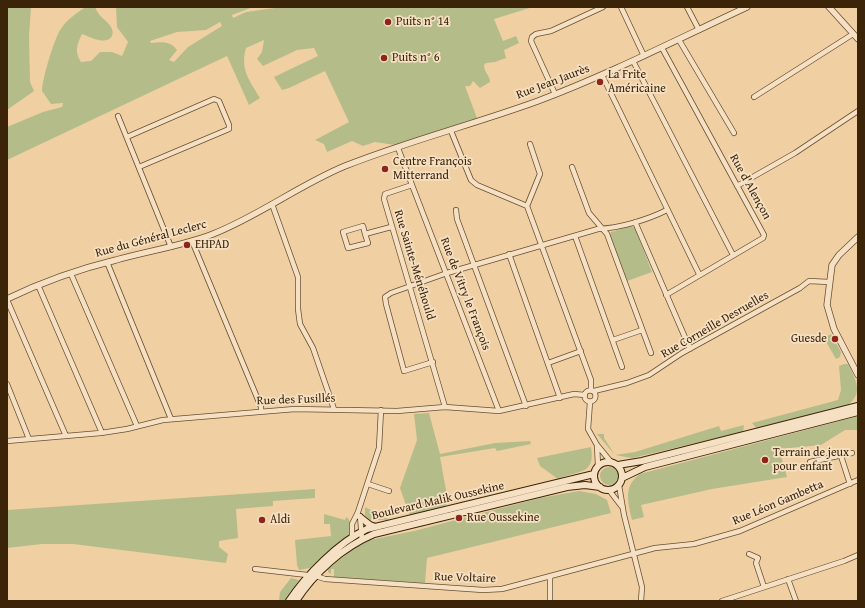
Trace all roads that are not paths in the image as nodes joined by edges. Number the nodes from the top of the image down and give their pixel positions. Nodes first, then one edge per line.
1 (603, 7) edge
2 (621, 7) edge
3 (687, 7) edge
4 (747, 7) edge
5 (829, 7) edge
6 (699, 30) junction
7 (853, 34) junction
8 (858, 39) edge
9 (680, 40) junction
10 (662, 48) junction
11 (644, 56) junction
12 (633, 61) junction
13 (602, 75) junction
14 (555, 94) junction
15 (754, 97) dead end
16 (858, 111) edge
17 (118, 116) dead end
18 (451, 131) junction
19 (734, 133) dead end
20 (127, 137) junction
21 (530, 144) dead end
22 (398, 148) junction
23 (361, 160) joint
24 (139, 167) junction
25 (572, 167) dead end
26 (412, 185) junction
27 (738, 186) junction
28 (272, 204) junction
29 (526, 206) junction
30 (456, 210) dead end
31 (667, 210) junction
32 (634, 222) junction
33 (391, 227) junction
34 (604, 229) junction
35 (366, 234) junction
36 (575, 236) junction
37 (858, 237) edge
38 (192, 241) junction
39 (542, 245) junction
40 (171, 247) junction
41 (509, 254) junction
42 (733, 255) junction
43 (107, 262) junction
44 (475, 265) junction
45 (447, 273) junction
46 (71, 274) junction
47 (699, 274) junction
48 (829, 282) junction
49 (38, 285) junction
50 (410, 286) junction
51 (666, 295) junction
52 (7, 300) edge
53 (642, 330) junction
54 (613, 340) junction
55 (690, 349) junction
56 (581, 351) junction
57 (651, 353) dead end
58 (433, 362) junction
59 (548, 363) junction
60 (622, 367) dead end
61 (858, 375) edge
62 (7, 384) edge
63 (609, 388) junction
64 (592, 391) junction
65 (585, 395) junction
66 (560, 398) junction
67 (596, 398) junction
68 (590, 402) junction
69 (526, 406) junction
70 (858, 406) edge
71 (445, 407) junction
72 (334, 409) junction
73 (381, 410) junction
74 (261, 411) junction
75 (499, 411) junction
76 (858, 412) edge
77 (171, 419) junction
78 (137, 426) junction
79 (102, 433) junction
80 (66, 436) junction
81 (29, 439) junction
82 (7, 441) edge
83 (597, 445) junction
84 (852, 453) dead end
85 (841, 456) junction
86 (611, 462) junction
87 (810, 462) dead end
88 (618, 465) junction
89 (598, 466) junction
90 (594, 474) junction
91 (622, 478) junction
92 (858, 480) edge
93 (368, 484) junction
94 (850, 484) junction
95 (619, 485) junction
96 (600, 487) junction
97 (609, 490) junction
98 (389, 492) dead end
99 (623, 509) junction
100 (359, 515) junction
101 (375, 527) junction
102 (362, 532) junction
103 (352, 538) junction
104 (362, 540) junction
105 (634, 554) junction
106 (749, 554) dead end
107 (858, 555) edge
108 (255, 569) dead end
109 (313, 576) junction
110 (550, 577) junction
111 (788, 579) junction
112 (764, 587) junction
113 (289, 601) edge
114 (296, 601) edge
115 (550, 601) edge
116 (641, 601) edge
117 (723, 601) edge
118 (796, 601) edge

1 - 14 street
2 - 11 street
3 - 6 street
4 - 6 street, Rue Jean Jaurès
5 - 7 street
6 - 9 street, Rue Jean Jaurès
7 - 8 street
7 - 15 street
9 - 10 street, Rue Jean Jaurès
9 - 19 street
10 - 11 street, Rue Jean Jaurès
10 - 27 street, Rue d'Alençon
11 - 12 street, Rue Jean Jaurès
12 - 13 street, Rue Jean Jaurès
12 - 42 street
13 - 14 street, Rue Jean Jaurès
13 - 31 street
14 - 18 street, Rue Jean Jaurès
16 - 27 street
17 - 20 street
18 - 22 street, Rue Jean Jaurès
18 - 29 street
20 - 24 street
20 - 24 street
21 - 29 street
22 - 23 street, Rue Jean Jaurès
22 - 26 street
23 - 28 street, Rue du Général Leclerc
24 - 40 street
25 - 34 street
26 - 33 street, Rue Sainte-Ménéhould
26 - 45 street, Rue de Vitry le François
27 - 42 street, Rue d'Alençon
28 - 38 street, Rue du Général Leclerc
28 - 72 street
29 - 39 street
30 - 44 street
31 - 32 street
31 - 47 street
32 - 34 street
32 - 51 street
33 - 35 street
33 - 50 street, Rue Sainte-Ménéhould
34 - 36 street
34 - 53 street
35 - 35 street
36 - 39 street
36 - 54 street
37 - 48 street
38 - 40 street, Rue du Général Leclerc
38 - 74 street
39 - 41 street
39 - 56 street
40 - 43 street, Rue du Général Leclerc
41 - 44 street
41 - 59 street
42 - 47 street, Rue d'Alençon
43 - 46 street, Rue du Général Leclerc
43 - 77 street
44 - 45 street
44 - 69 street
45 - 50 street
45 - 75 street, Rue de Vitry le François
46 - 49 street, Rue du Général Leclerc
46 - 78 street
47 - 51 street, Rue d'Alençon
48 - 55 street, Rue Corneille Desruelles
48 - 61 street
49 - 52 street, Rue du Général Leclerc
49 - 79 street
50 - 58 street, Rue Sainte-Ménéhould
50 - 58 street
51 - 55 street
52 - 80 street
53 - 54 street
53 - 57 street
54 - 60 street
55 - 63 street, Rue Corneille Desruelles
56 - 59 street
56 - 64 street
58 - 71 street, Rue Sainte-Ménéhould
59 - 66 street
62 - 81 street
63 - 64 street, Rue Corneille Desruelles
63 - 67 street, Rue Corneille Desruelles
64 - 65 street
64 - 67 street
65 - 66 street, Rue des Fusillés
65 - 68 street
66 - 69 street, Rue des Fusillés
67 - 68 street
68 - 83 street
69 - 75 street, Rue des Fusillés
70 - 88 main road
71 - 73 street, Rue des Fusillés
71 - 75 street, Rue des Fusillés
72 - 73 street, Rue des Fusillés
72 - 74 street, Rue des Fusillés
73 - 93 street
74 - 77 street, Rue des Fusillés
76 - 91 main road
77 - 78 street, Rue des Fusillés
78 - 79 street, Rue des Fusillés
79 - 80 street, Rue des Fusillés
80 - 81 street, Rue des Fusillés
81 - 82 street, Rue des Fusillés
83 - 86 street
83 - 89 street
84 - 85 street
85 - 87 street
85 - 94 street
86 - 88 main road
86 - 89 main road
88 - 91 main road
89 - 90 main road
90 - 96 main road
90 - 101 main road, Boulevard Malik Oussekine
91 - 95 main road
92 - 94 street, Rue Léon Gambetta
93 - 98 street
93 - 100 street
94 - 105 street, Rue Léon Gambetta
95 - 97 main road
95 - 99 street
96 - 97 main road
96 - 104 main road, Boulevard Malik Oussekine
97 - 99 street
99 - 105 street
100 - 101 main road
100 - 102 street
100 - 103 street
101 - 102 main road, Boulevard Malik Oussekine
102 - 103 main road, Boulevard Malik Oussekine
102 - 104 street
103 - 109 main road, Boulevard Malik Oussekine
104 - 109 main road, Boulevard Malik Oussekine
105 - 110 street, Rue Voltaire
105 - 116 street
106 - 112 street
107 - 111 street
108 - 109 street, Rue Voltaire
109 - 110 street, Rue Voltaire
109 - 113 main road, Boulevard Malik Oussekine
109 - 114 main road, Boulevard Malik Oussekine
110 - 115 street
111 - 112 street
111 - 118 street
112 - 117 street

